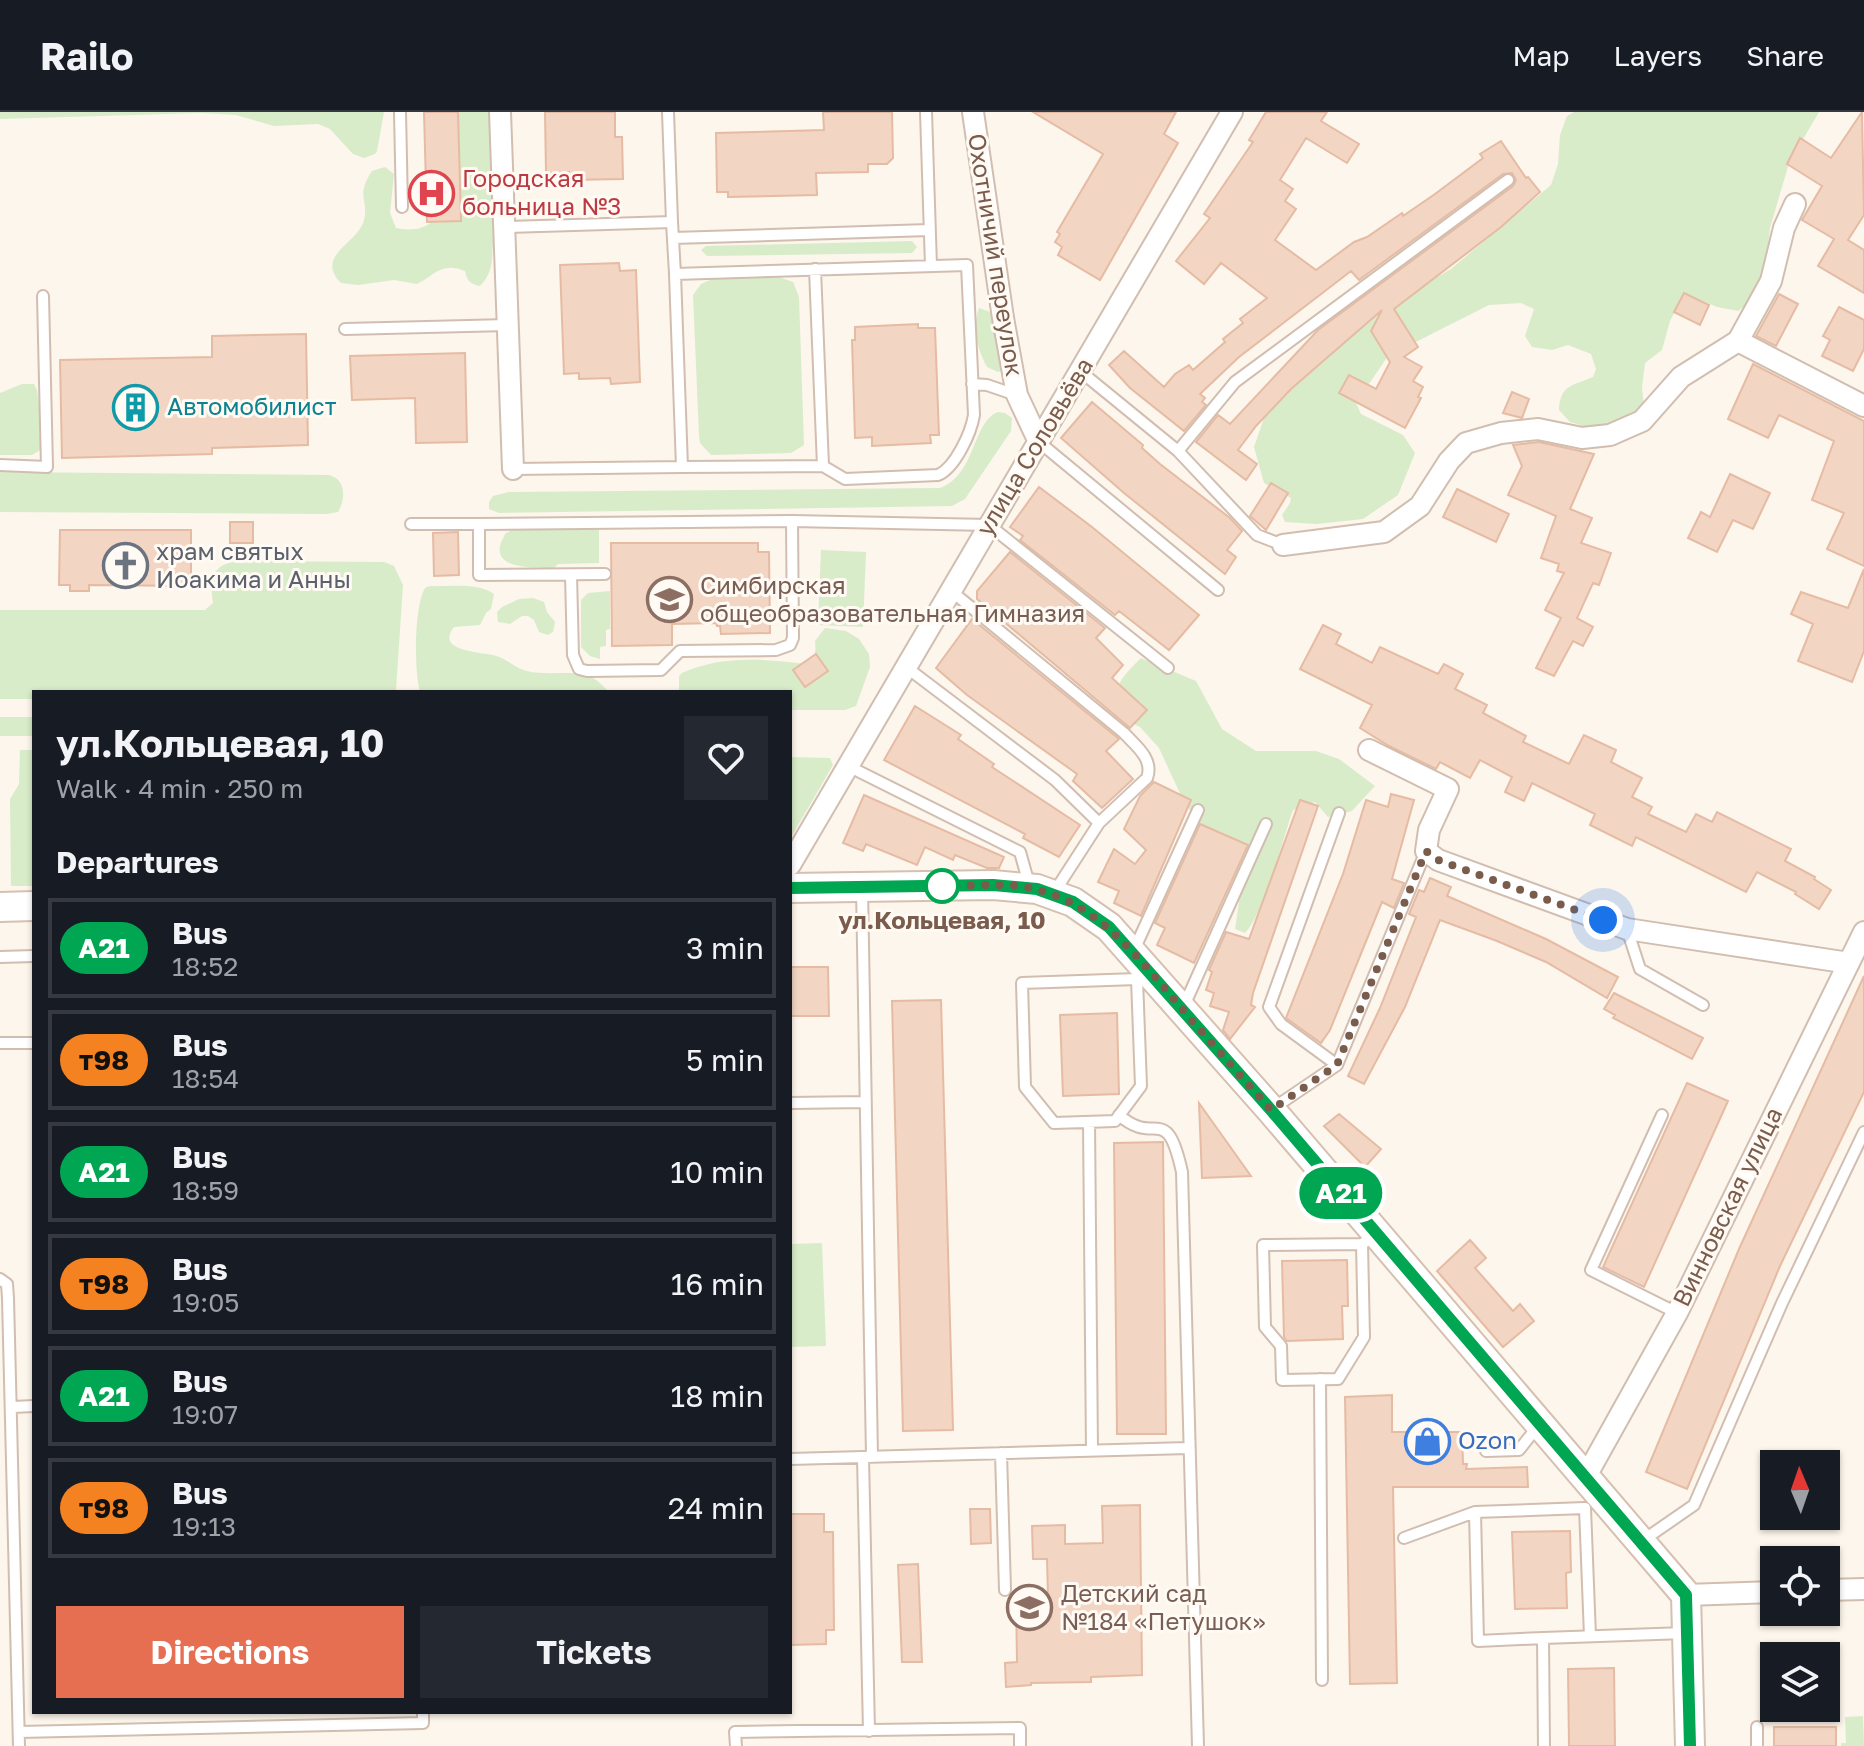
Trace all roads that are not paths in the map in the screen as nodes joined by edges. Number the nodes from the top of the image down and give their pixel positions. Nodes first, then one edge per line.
1 (400, 112) edge
2 (500, 112) edge
3 (668, 112) edge
4 (926, 112) edge
5 (973, 112) edge
6 (1232, 112) edge
7 (1508, 180) dead end
8 (1795, 204) dead end
9 (402, 207) dead end
10 (672, 222) junction
11 (504, 227) junction
12 (929, 230) junction
13 (673, 238) junction
14 (931, 266) junction
15 (815, 269) junction
16 (675, 274) junction
17 (43, 296) dead end
18 (508, 325) junction
19 (345, 329) dead end
20 (1738, 341) junction
21 (1080, 371) junction
22 (972, 384) junction
23 (1017, 395) junction
24 (1864, 406) edge
25 (1039, 442) junction
26 (1178, 451) junction
27 (0, 465) edge
28 (823, 466) junction
29 (682, 467) junction
30 (513, 469) joint
31 (792, 521) junction
32 (411, 524) dead end
33 (479, 524) junction
34 (989, 525) junction
35 (1283, 545) joint
36 (605, 574) dead end
37 (571, 575) junction
38 (950, 590) junction
39 (1218, 590) dead end
40 (906, 667) junction
41 (1168, 668) dead end
42 (1369, 750) dead end
43 (848, 766) junction
44 (1198, 810) dead end
45 (1339, 813) dead end
46 (1099, 823) junction
47 (1266, 824) dead end
48 (1426, 851) junction
49 (792, 862) edge
50 (792, 888) edge
51 (862, 888) junction
52 (1041, 892) junction
53 (32, 906) edge
54 (0, 907) edge
55 (1627, 929) junction
56 (1864, 932) edge
57 (32, 956) edge
58 (0, 957) edge
59 (1849, 963) junction
60 (1140, 967) junction
61 (1703, 1005) dead end
62 (1182, 1009) junction
63 (0, 1043) edge
64 (32, 1043) edge
65 (1337, 1065) junction
66 (865, 1102) junction
67 (792, 1103) edge
68 (1271, 1110) junction
69 (1119, 1115) junction
70 (1662, 1115) dead end
71 (1089, 1122) junction
72 (1864, 1132) edge
73 (1369, 1239) junction
74 (0, 1279) edge
75 (1677, 1313) junction
76 (1320, 1379) junction
77 (32, 1406) edge
78 (13, 1407) junction
79 (1539, 1425) junction
80 (1188, 1448) junction
81 (1092, 1450) junction
82 (1486, 1451) dead end
83 (1001, 1453) junction
84 (868, 1457) junction
85 (792, 1459) edge
86 (1590, 1494) junction
87 (1475, 1512) junction
88 (1404, 1538) dead end
89 (1640, 1542) junction
90 (1864, 1589) edge
91 (1005, 1590) dead end
92 (1840, 1590) edge
93 (1760, 1592) edge
94 (1686, 1595) junction
95 (1687, 1633) junction
96 (1590, 1636) junction
97 (1543, 1638) junction
98 (1322, 1680) dead end
99 (423, 1714) edge
100 (1757, 1727) dead end
101 (869, 1731) junction
102 (19, 1732) junction
103 (19, 1746) edge
104 (736, 1746) edge
105 (1020, 1746) edge
106 (1198, 1746) edge
107 (1544, 1746) edge
108 (1690, 1746) edge
109 (1757, 1746) edge

1 - 9 lane
2 - 11 street
3 - 10 lane
4 - 12 lane
5 - 23 street, Охотничий переулок
6 - 21 street, улица Соловьёва
7 - 26 lane
8 - 20 street
10 - 11 lane
10 - 13 lane
11 - 18 street
12 - 13 lane
12 - 14 lane
13 - 16 lane
14 - 15 lane
14 - 22 lane
15 - 16 lane
15 - 28 lane
16 - 29 lane
17 - 27 lane
18 - 19 lane
18 - 30 street
20 - 24 street
20 - 35 street
21 - 25 street, улица Соловьёва
21 - 26 lane
22 - 23 lane
22 - 28 lane
23 - 25 street, Охотничий переулок
25 - 34 street, улица Соловьёва
25 - 39 lane
26 - 35 lane
28 - 29 lane
29 - 30 lane
31 - 33 lane
31 - 34 lane
31 - 37 lane
32 - 33 lane
33 - 37 lane
34 - 38 street, улица Соловьёва
34 - 41 lane
36 - 37 lane
38 - 40 street, улица Соловьёва
38 - 46 lane
40 - 43 street, улица Соловьёва
40 - 46 lane
42 - 48 street
43 - 49 street, улица Соловьёва
43 - 52 lane
44 - 60 lane
45 - 65 lane
46 - 52 lane
47 - 62 lane
48 - 55 street
48 - 65 lane
50 - 51 street
51 - 52 street
51 - 66 lane
52 - 60 street
53 - 54 street
55 - 59 street
55 - 61 lane
56 - 59 street, Винновская улица
57 - 58 lane
59 - 75 street, Винновская улица
60 - 62 street
60 - 69 lane
60 - 71 lane
62 - 68 street
63 - 64 lane
65 - 68 lane
66 - 67 lane
66 - 84 lane
68 - 73 street
69 - 71 lane
69 - 80 lane
70 - 75 lane
71 - 81 lane
72 - 89 lane
73 - 76 lane
73 - 76 lane
73 - 79 street
74 - 78 lane
75 - 86 street, Винновская улица
76 - 98 lane
77 - 78 lane
78 - 102 lane
79 - 82 lane
79 - 86 street
80 - 81 lane
80 - 106 lane
81 - 83 lane
83 - 84 lane
83 - 91 lane
84 - 85 lane
84 - 101 lane
86 - 87 lane
86 - 89 street
86 - 96 lane
87 - 88 lane
87 - 97 lane
89 - 94 street
90 - 92 street
93 - 94 street
94 - 95 street
95 - 96 lane
95 - 108 street
96 - 97 lane
97 - 107 lane
99 - 102 lane
100 - 109 lane
101 - 104 lane
101 - 105 lane
102 - 103 lane

